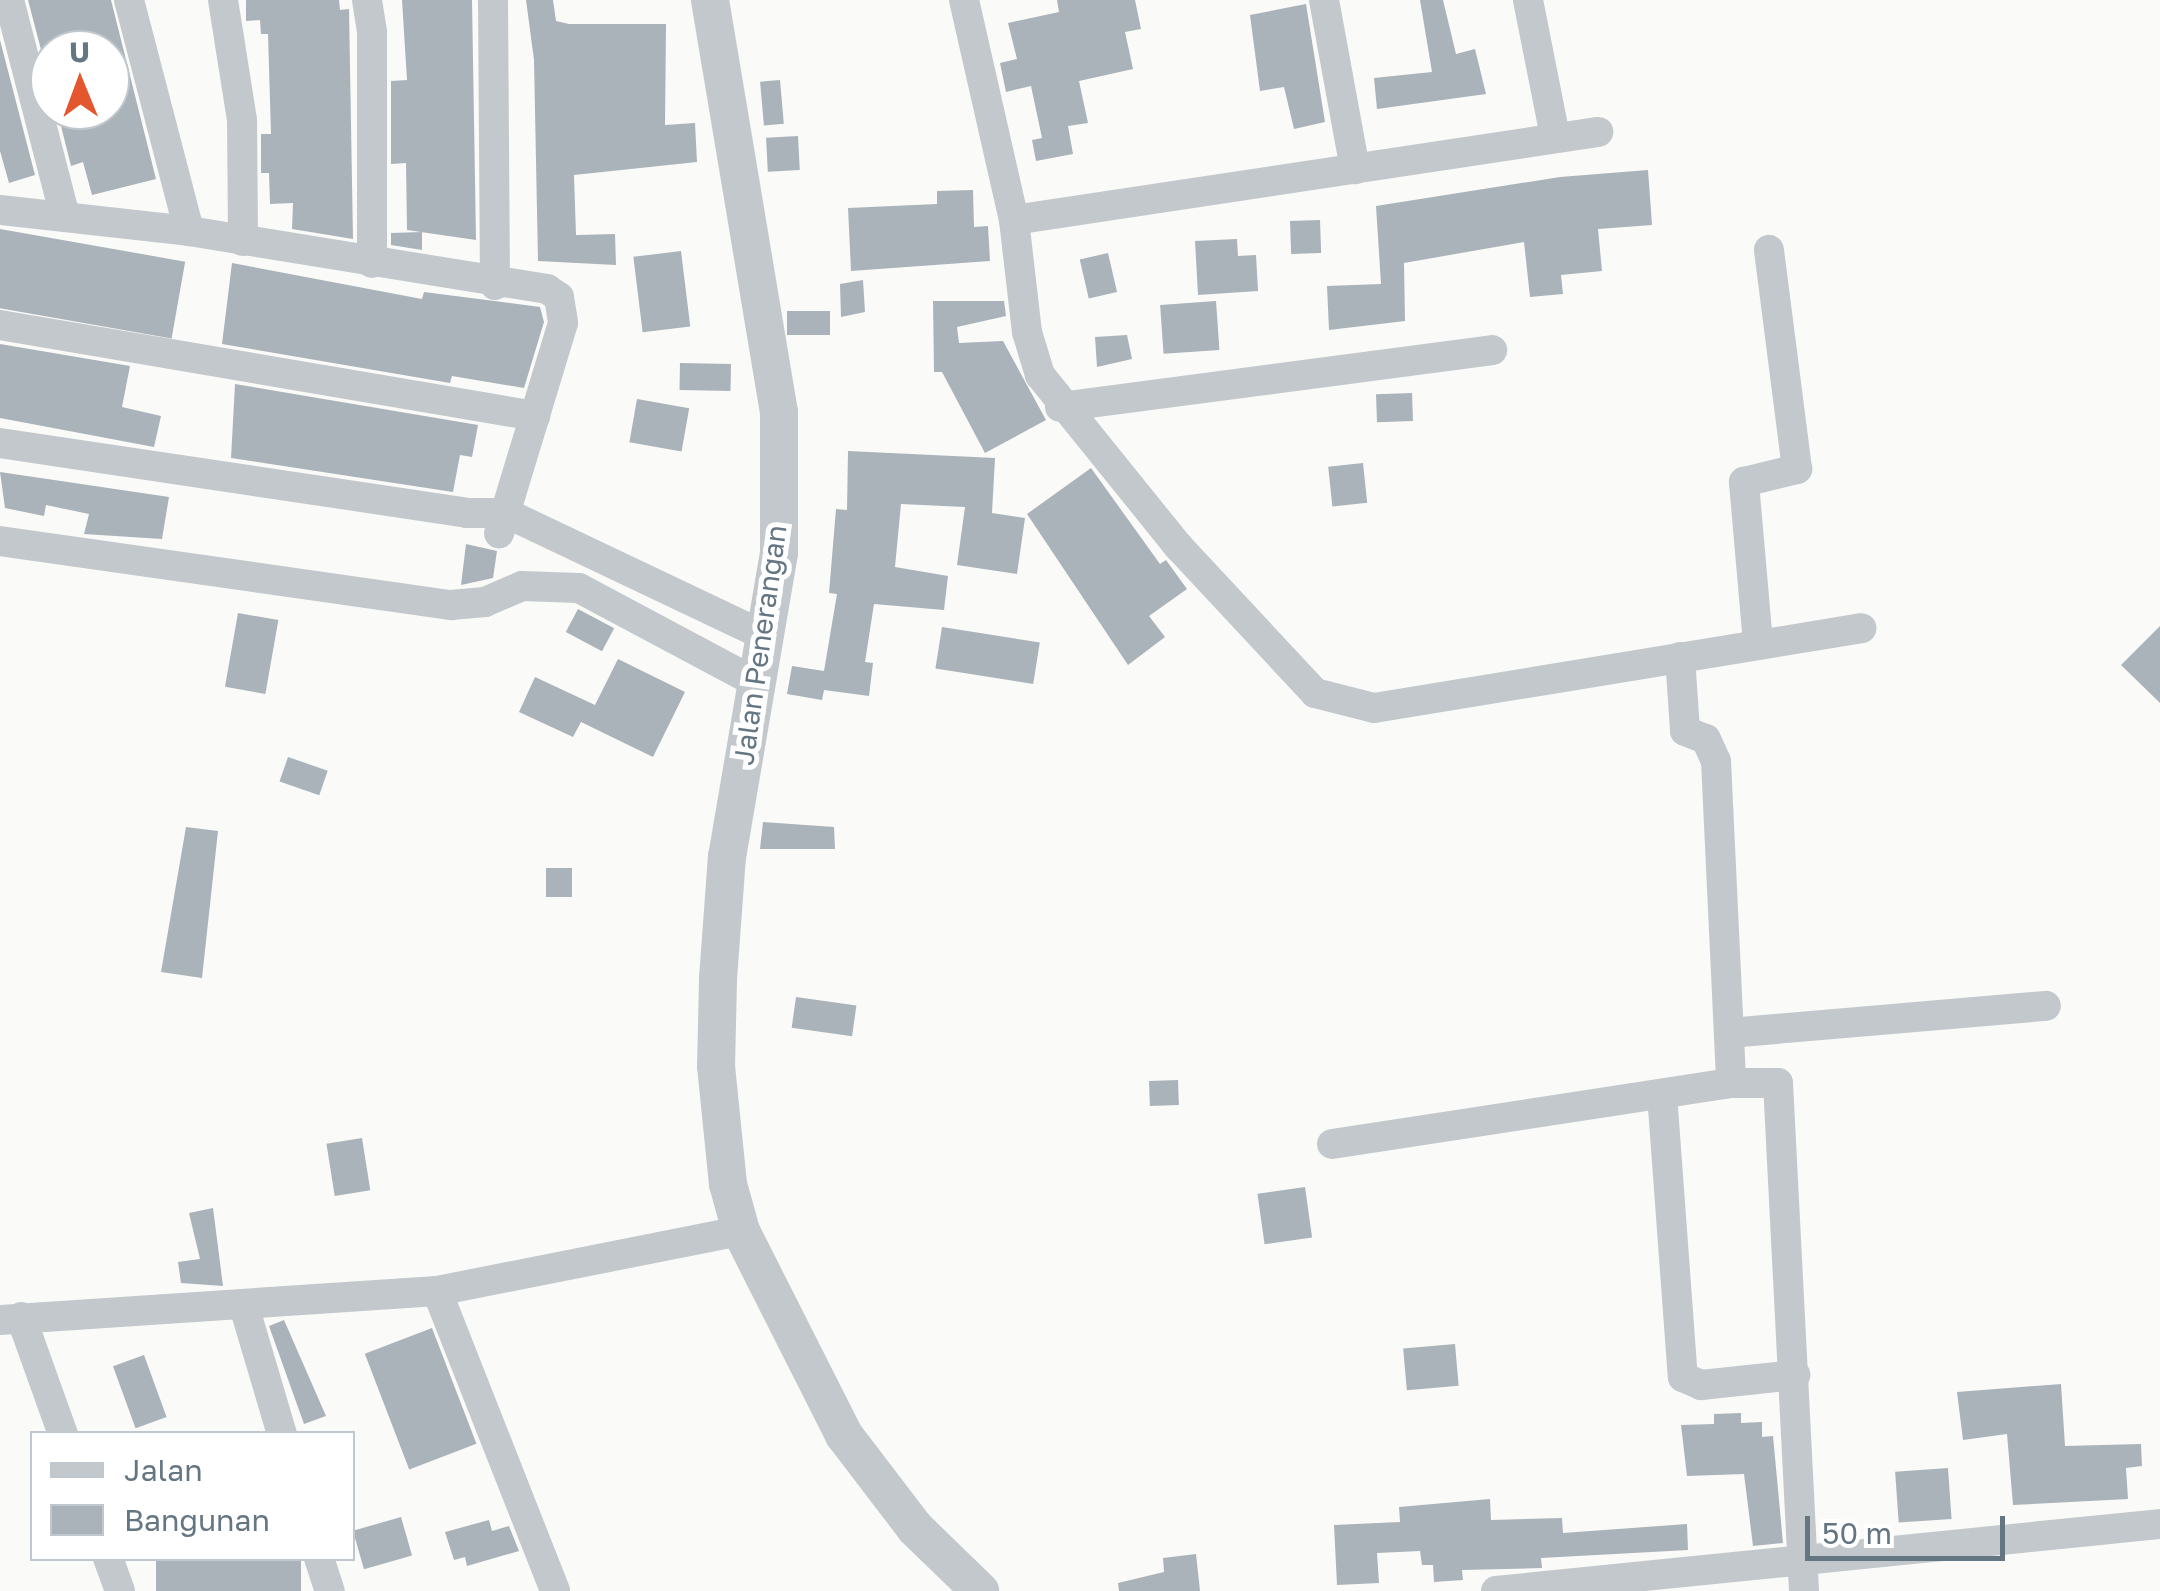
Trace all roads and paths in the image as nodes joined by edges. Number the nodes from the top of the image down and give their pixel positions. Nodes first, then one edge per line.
1 (9, 0) edge
2 (129, 0) edge
3 (223, 0) edge
4 (367, 0) edge
5 (494, 0) edge
6 (710, 0) edge
7 (964, 0) edge
8 (1324, 0) edge
9 (1528, 0) edge
10 (1598, 132) dead end
11 (1555, 136) junction
12 (1355, 169) junction
13 (0, 210) edge
14 (66, 218) junction
15 (1014, 220) junction
16 (189, 231) junction
17 (244, 241) junction
18 (1769, 250) dead end
19 (372, 262) junction
20 (495, 285) junction
21 (0, 326) edge
22 (1492, 350) dead end
23 (1060, 407) junction
24 (535, 416) junction
25 (0, 443) edge
26 (502, 523) junction
27 (0, 541) edge
28 (1861, 628) dead end
29 (1758, 642) junction
30 (1680, 657) junction
31 (763, 659) junction
32 (2046, 1006) dead end
33 (1729, 1033) junction
34 (1731, 1083) junction
35 (1662, 1094) junction
36 (1332, 1144) dead end
37 (741, 1231) junction
38 (437, 1290) junction
39 (244, 1306) junction
40 (11, 1319) edge
41 (1795, 1375) junction
42 (61, 1431) edge
43 (281, 1431) edge
44 (2160, 1524) edge
45 (1801, 1560) junction
46 (109, 1561) edge
47 (320, 1561) edge
48 (120, 1591) edge
49 (330, 1591) edge
50 (555, 1591) edge
51 (980, 1591) edge
52 (1496, 1591) edge
53 (1804, 1591) edge

1 - 14 street
2 - 16 street
3 - 17 street
4 - 19 street
5 - 20 street
6 - 31 street, Jalan Penerangan
7 - 15 street
8 - 12 street
9 - 11 street
10 - 11 street
11 - 12 street
12 - 15 street
13 - 14 street
14 - 16 street
15 - 23 street
16 - 17 street
17 - 19 street
18 - 29 street
19 - 20 street
20 - 24 street
21 - 24 street
22 - 23 street
23 - 30 street
24 - 26 street
25 - 26 street
26 - 31 street
27 - 31 street
28 - 29 street
29 - 30 street
30 - 33 street
31 - 37 street, Jalan Penerangan
32 - 33 street
33 - 34 street
34 - 35 street
34 - 41 street
35 - 36 street
35 - 41 street
37 - 38 street
37 - 51 street, Jalan Penerangan
38 - 39 street
38 - 50 street
39 - 40 street
39 - 43 street
40 - 42 street
41 - 45 street
44 - 45 street
45 - 52 street
45 - 53 street
46 - 48 street
47 - 49 street

